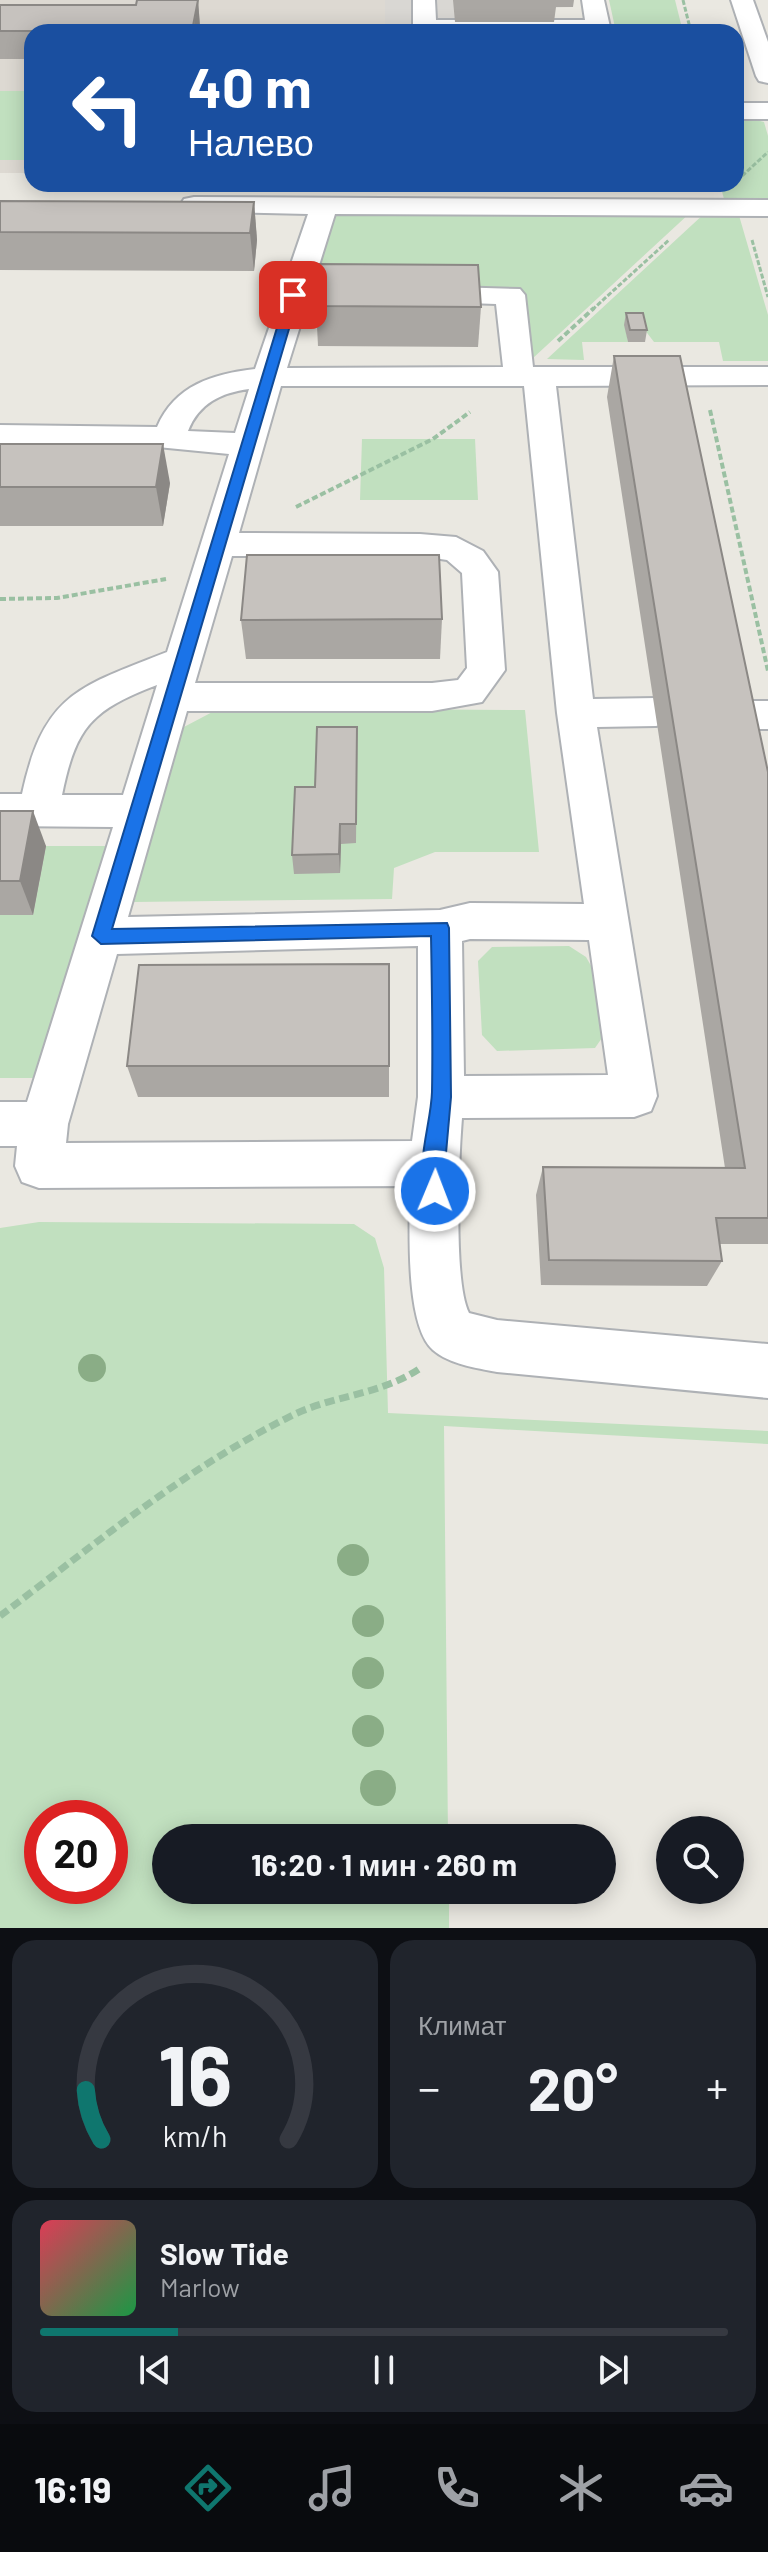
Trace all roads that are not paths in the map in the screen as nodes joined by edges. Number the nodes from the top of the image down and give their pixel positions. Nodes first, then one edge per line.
1 (424, 0) edge
2 (593, 0) edge
3 (752, 8) edge
4 (425, 24) edge
5 (597, 24) edge
6 (744, 73) edge
7 (767, 74) edge
8 (744, 111) edge
9 (768, 111) edge
10 (432, 195) edge
11 (170, 205) edge
12 (324, 206) junction
13 (768, 208) edge
14 (293, 295) junction
15 (324, 295) edge
16 (386, 295) edge
17 (768, 376) edge
18 (269, 377) junction
19 (529, 377) junction
20 (0, 435) edge
21 (169, 438) junction
22 (249, 443) junction
23 (214, 558) junction
24 (179, 679) junction
25 (656, 712) dead end
26 (576, 713) junction
27 (20, 810) edge
28 (138, 811) junction
29 (606, 922) junction
30 (440, 928) junction
31 (101, 936) junction
32 (441, 1097) junction
33 (22, 1124) edge
34 (434, 1163) junction
35 (768, 1371) edge

1 - 4 street
2 - 5 street
3 - 7 street
6 - 7 street
8 - 9 street
10 - 12 street
10 - 13 street
11 - 12 street
12 - 14 street
14 - 15 street
14 - 18 street
16 - 19 street
17 - 19 street
18 - 19 street
18 - 21 street
18 - 22 street
19 - 26 street
20 - 21 street
21 - 22 street
22 - 23 street
23 - 24 street
23 - 24 street
24 - 27 street
24 - 28 street
25 - 26 street
26 - 29 street
27 - 28 street
28 - 31 street
29 - 30 street
29 - 32 street
30 - 31 street
30 - 32 street
31 - 33 street
32 - 34 street
33 - 34 street
34 - 35 street

